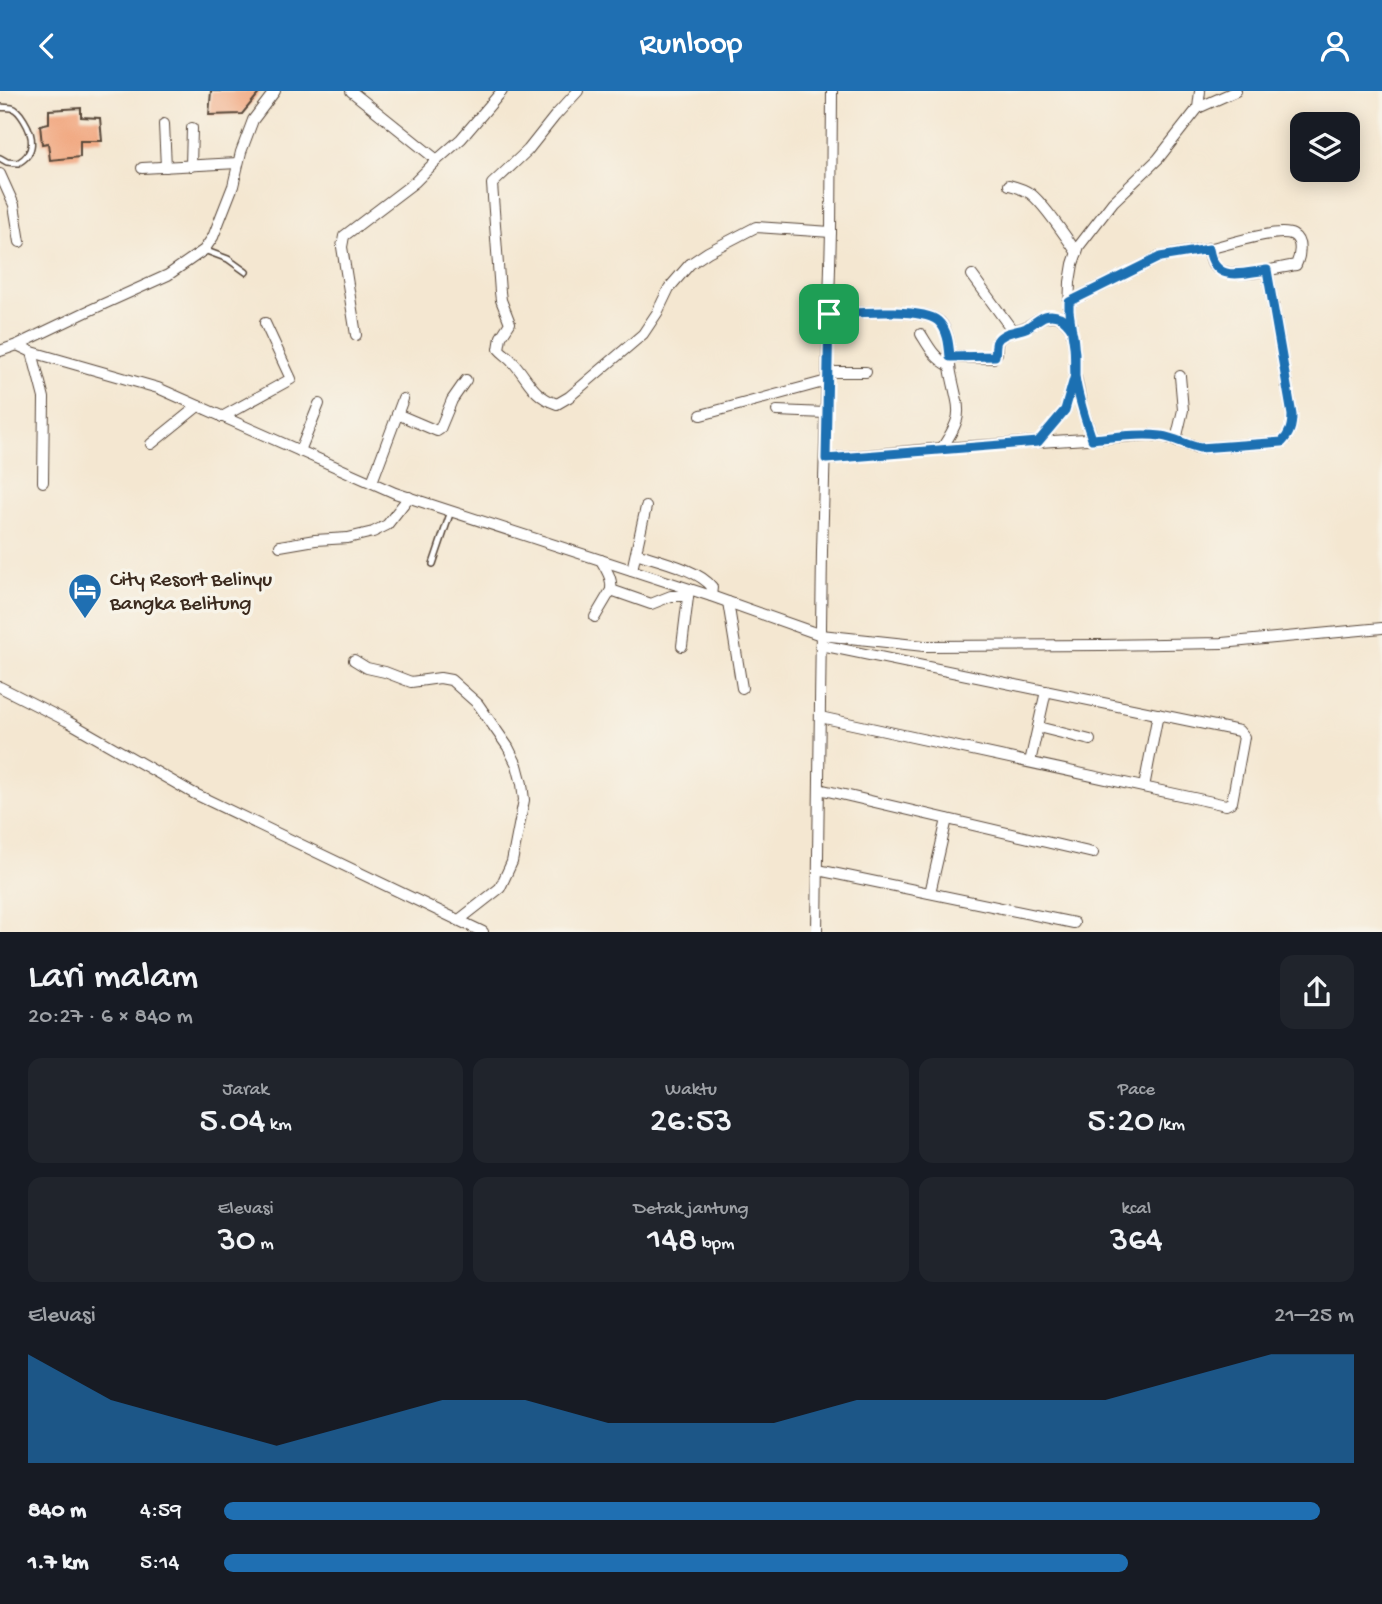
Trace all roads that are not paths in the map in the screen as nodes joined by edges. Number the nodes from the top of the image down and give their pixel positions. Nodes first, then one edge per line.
1 (275, 91) edge
2 (351, 91) edge
3 (502, 91) edge
4 (579, 91) edge
5 (832, 91) edge
6 (1200, 91) edge
7 (1236, 91) edge
8 (0, 107) edge
9 (1198, 108) junction
10 (164, 124) dead end
11 (192, 128) dead end
12 (0, 158) edge
13 (437, 160) junction
14 (239, 163) junction
15 (191, 166) junction
16 (166, 167) junction
17 (142, 168) dead end
18 (0, 174) edge
19 (1009, 185) dead end
20 (831, 232) junction
21 (20, 242) dead end
22 (1209, 249) junction
23 (204, 250) junction
24 (1077, 253) junction
25 (1267, 270) junction
26 (246, 272) dead end
27 (972, 275) dead end
28 (1069, 302) junction
29 (829, 314) junction
30 (265, 323) dead end
31 (1071, 328) junction
32 (1015, 330) junction
33 (921, 334) dead end
34 (356, 335) dead end
35 (17, 345) junction
36 (0, 351) edge
37 (32, 352) junction
38 (950, 361) junction
39 (866, 372) dead end
40 (1075, 375) junction
41 (827, 376) junction
42 (1180, 376) dead end
43 (466, 380) dead end
44 (404, 399) dead end
45 (194, 404) junction
46 (319, 404) dead end
47 (777, 411) dead end
48 (826, 413) junction
49 (397, 414) junction
50 (701, 415) dead end
51 (222, 417) junction
52 (1092, 439) junction
53 (1176, 440) junction
54 (1038, 442) junction
55 (151, 444) dead end
56 (942, 448) junction
57 (300, 451) junction
58 (826, 459) junction
59 (43, 482) dead end
60 (372, 482) junction
61 (409, 497) junction
62 (646, 507) dead end
63 (451, 511) junction
64 (280, 546) dead end
65 (636, 553) junction
66 (601, 560) junction
67 (433, 564) dead end
68 (632, 570) junction
69 (611, 590) junction
70 (689, 592) junction
71 (711, 596) junction
72 (728, 602) junction
73 (595, 617) dead end
74 (1380, 630) edge
75 (821, 640) junction
76 (682, 646) dead end
77 (354, 660) dead end
78 (0, 687) edge
79 (741, 688) dead end
80 (1046, 691) junction
81 (1158, 714) junction
82 (820, 717) junction
83 (1038, 726) junction
84 (1090, 740) dead end
85 (1030, 762) junction
86 (1144, 787) junction
87 (819, 789) junction
88 (947, 819) junction
89 (1093, 853) dead end
90 (818, 870) junction
91 (930, 893) junction
92 (459, 920) junction
93 (1074, 923) dead end
94 (483, 932) edge
95 (819, 932) edge

1 - 14 street
2 - 13 street
3 - 13 street
4 - 20 street
5 - 20 street
6 - 9 street
7 - 9 street
8 - 12 lane
9 - 24 street
10 - 16 street
11 - 15 street
13 - 34 street
14 - 15 street
14 - 23 street
15 - 16 street
16 - 17 street
18 - 21 street
19 - 24 street
20 - 29 street
22 - 25 street
22 - 25 street
22 - 28 street
23 - 26 lane
23 - 35 street
24 - 28 street
25 - 53 street
27 - 32 street
28 - 31 street
29 - 38 street
29 - 41 street
30 - 51 street
31 - 32 street
31 - 40 street
32 - 38 street
33 - 38 street
35 - 36 street
35 - 37 street
37 - 45 street
37 - 59 street
38 - 56 street
39 - 41 street
40 - 52 street
40 - 54 street
41 - 48 street
41 - 50 street
42 - 53 street
43 - 49 street
44 - 49 street
45 - 51 street
45 - 55 street
46 - 57 street
47 - 48 street
48 - 58 street
49 - 60 street
51 - 57 street
52 - 53 street
52 - 54 street
54 - 56 street
56 - 58 street
57 - 60 street
58 - 75 street
60 - 61 street
61 - 63 street
61 - 64 street
62 - 65 street
63 - 66 street
63 - 67 lane
65 - 68 street
65 - 71 street
66 - 68 street
66 - 69 street
68 - 70 street
69 - 70 street
69 - 73 street
70 - 71 street
70 - 76 street
71 - 72 street
72 - 75 street
72 - 79 street
74 - 75 street
75 - 80 street
75 - 82 street
77 - 92 street
78 - 92 street
80 - 81 street
80 - 83 street
81 - 86 street
81 - 86 street
82 - 85 street
82 - 87 street
83 - 84 street
83 - 85 street
85 - 86 street
87 - 88 street
87 - 90 street
88 - 89 street
88 - 91 street
90 - 91 street
90 - 95 street
91 - 93 street
92 - 94 street

